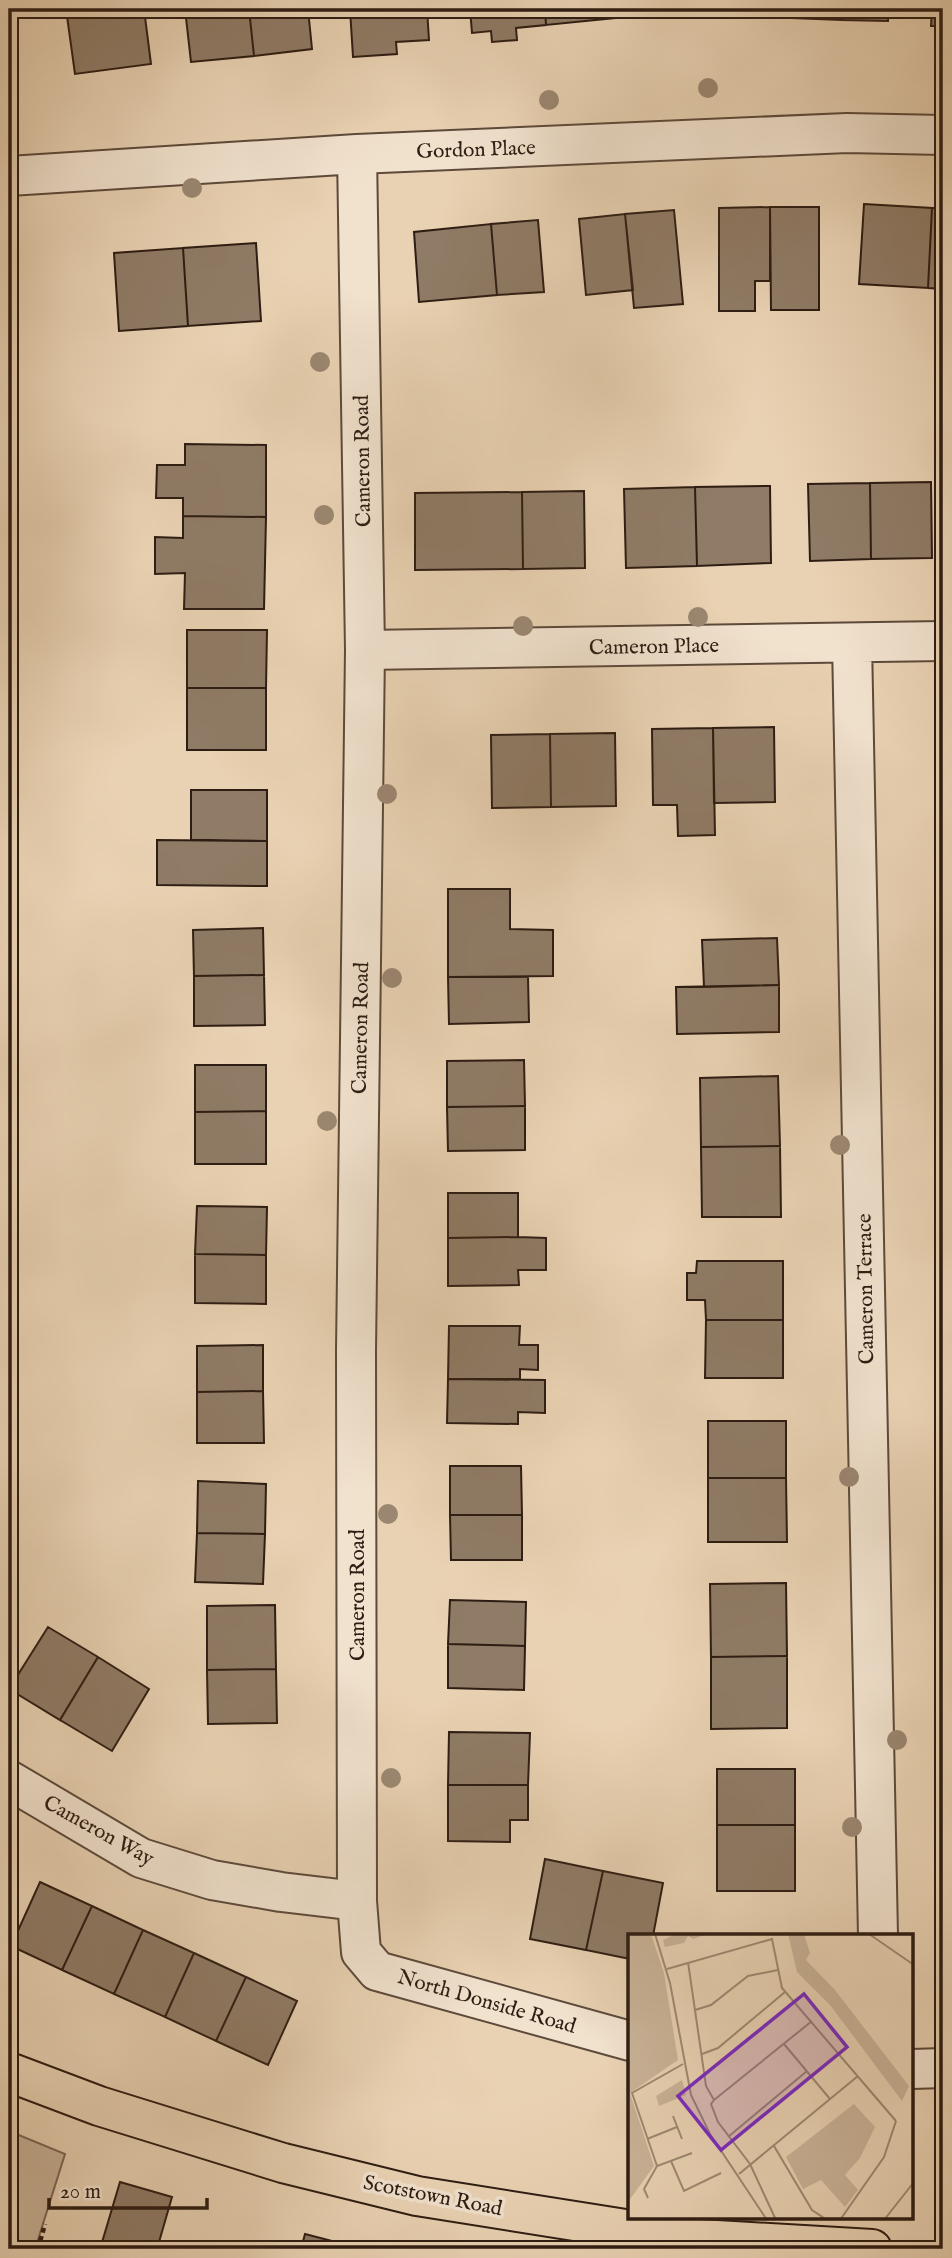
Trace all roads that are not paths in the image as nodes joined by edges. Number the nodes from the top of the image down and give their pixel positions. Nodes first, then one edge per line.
1 (943, 135) edge
2 (358, 154) junction
3 (9, 176) edge
4 (943, 641) edge
5 (852, 642) junction
6 (365, 650) junction
7 (9, 1780) edge
8 (357, 1901) junction
9 (878, 1934) edge
10 (628, 2040) edge
11 (943, 2068) edge
12 (914, 2069) edge
13 (9, 2073) edge
14 (872, 2249) edge

1 - 2 street, Gordon Place
2 - 3 street, Gordon Place
2 - 6 street, Cameron Road
4 - 5 street, Cameron Place
5 - 6 street, Cameron Place
5 - 9 street, Cameron Terrace
6 - 8 street, Cameron Road
7 - 8 street, Cameron Way
8 - 10 street, North Donside Road
11 - 12 street
13 - 14 main road, Scotstown Road

